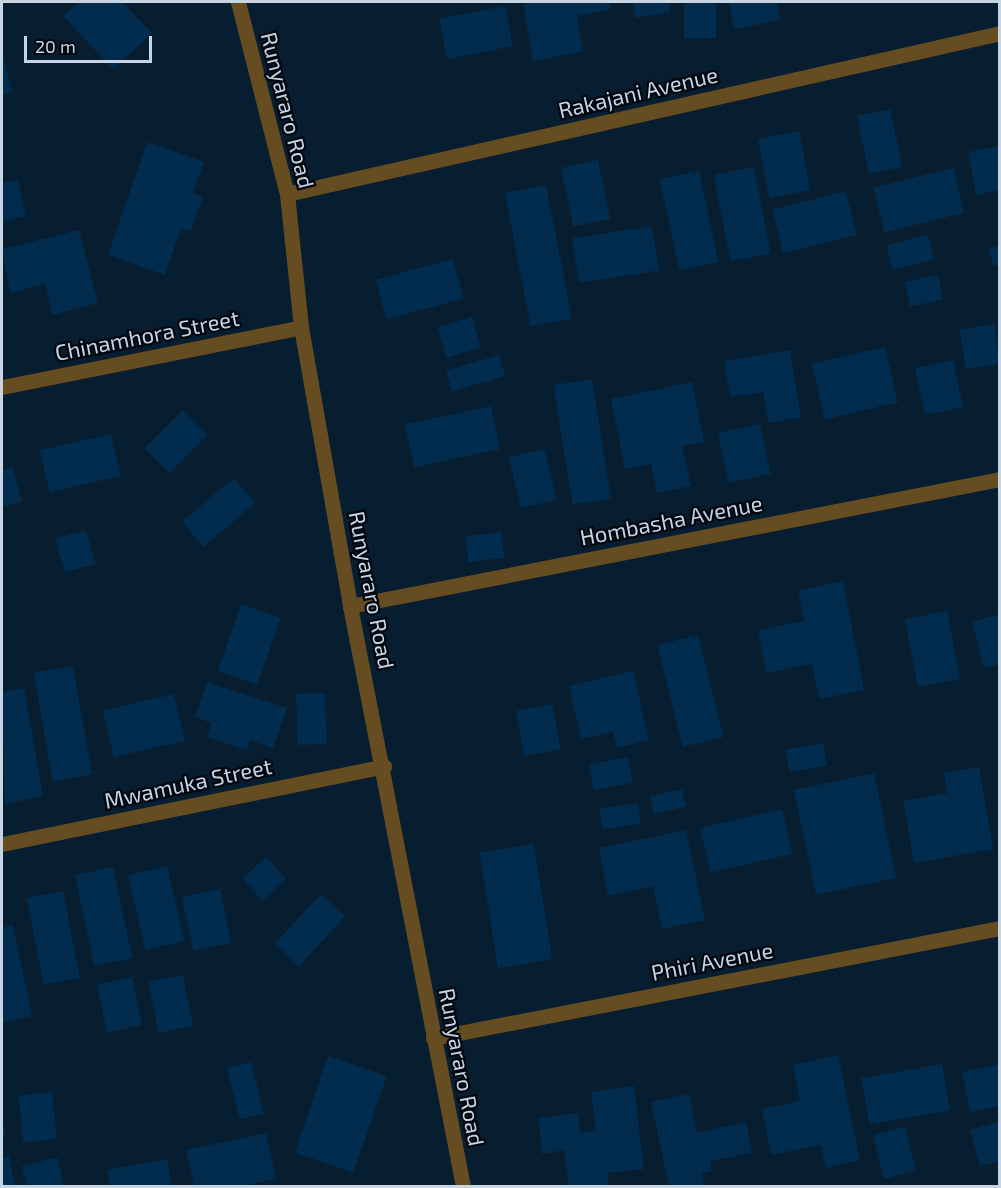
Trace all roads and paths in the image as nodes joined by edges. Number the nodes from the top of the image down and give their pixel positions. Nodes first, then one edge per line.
1 (238, 2) edge
2 (999, 33) edge
3 (287, 194) junction
4 (301, 327) junction
5 (2, 387) edge
6 (999, 479) edge
7 (350, 606) junction
8 (384, 766) junction
9 (2, 844) edge
10 (999, 928) edge
11 (433, 1038) junction
12 (463, 1186) edge

1 - 3 street, Runyararo Road
2 - 3 street, Rakajani Avenue
3 - 4 street, Runyararo Road
4 - 5 street, Chinamhora Street
4 - 7 street, Runyararo Road
6 - 7 street, Hombasha Avenue
7 - 8 street, Runyararo Road
8 - 9 street, Mwamuka Street
8 - 11 street, Runyararo Road
10 - 11 street, Phiri Avenue
11 - 12 street, Runyararo Road

